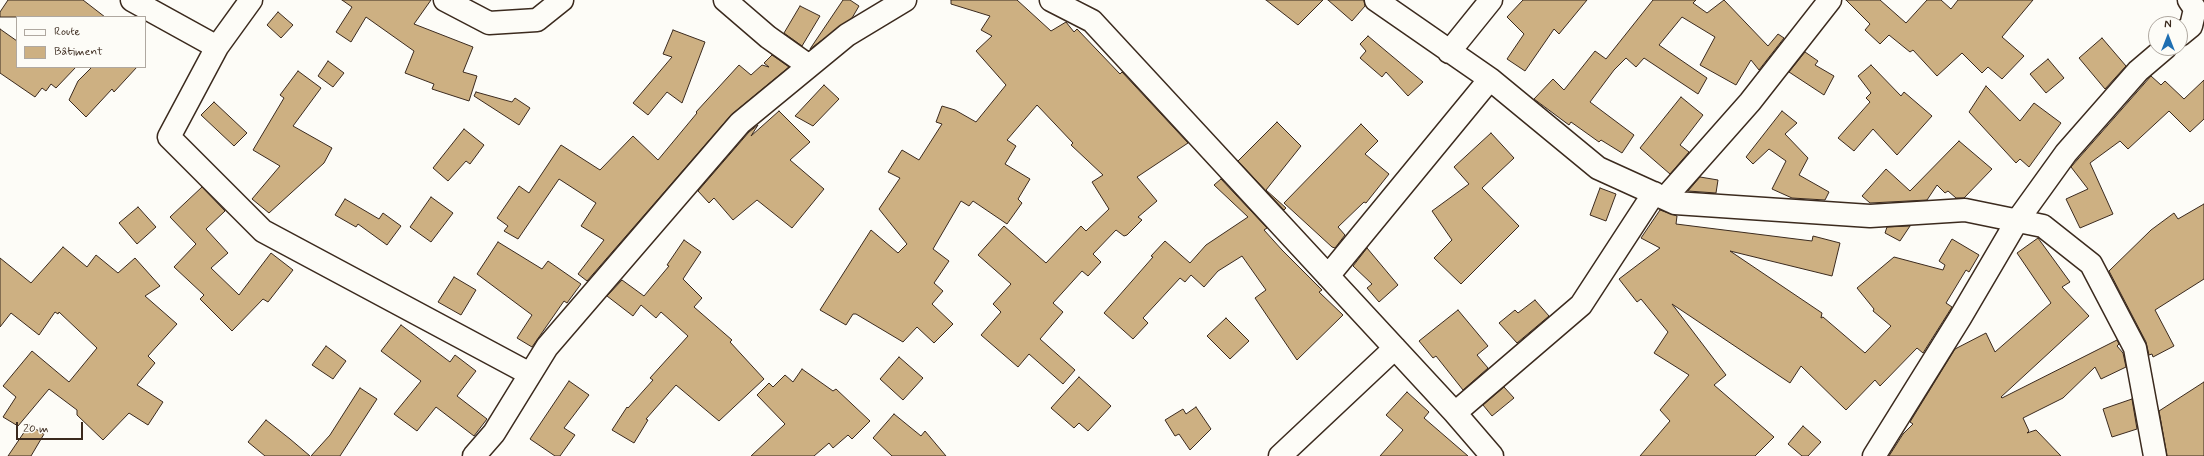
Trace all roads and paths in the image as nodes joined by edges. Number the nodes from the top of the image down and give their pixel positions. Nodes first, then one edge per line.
1 (132, 0) edge
2 (251, 0) edge
3 (445, 0) edge
4 (562, 0) edge
5 (725, 0) edge
6 (905, 0) edge
7 (1051, 0) edge
8 (1376, 0) edge
9 (1491, 0) edge
10 (1830, 0) edge
11 (2189, 0) edge
12 (2188, 28) edge
13 (217, 46) junction
14 (1449, 52) junction
15 (2156, 56) edge
16 (810, 66) junction
17 (1490, 79) junction
18 (1660, 196) junction
19 (2017, 221) junction
20 (1328, 276) junction
21 (1395, 348) junction
22 (530, 374) junction
23 (1455, 413) junction
24 (2149, 452) edge
25 (474, 456) edge
26 (1280, 456) edge
27 (1492, 456) edge
28 (1874, 456) edge

1 - 13 street
2 - 13 street
3 - 4 street
5 - 16 street
6 - 16 street
7 - 20 street
8 - 14 street
9 - 14 street
10 - 18 street
11 - 12 street
13 - 22 street
14 - 17 street
15 - 19 street
16 - 22 street
17 - 18 street
17 - 20 street
18 - 19 street
18 - 23 street
19 - 24 street
19 - 28 street
20 - 21 street
21 - 23 street
21 - 26 street
22 - 25 street
23 - 27 street

